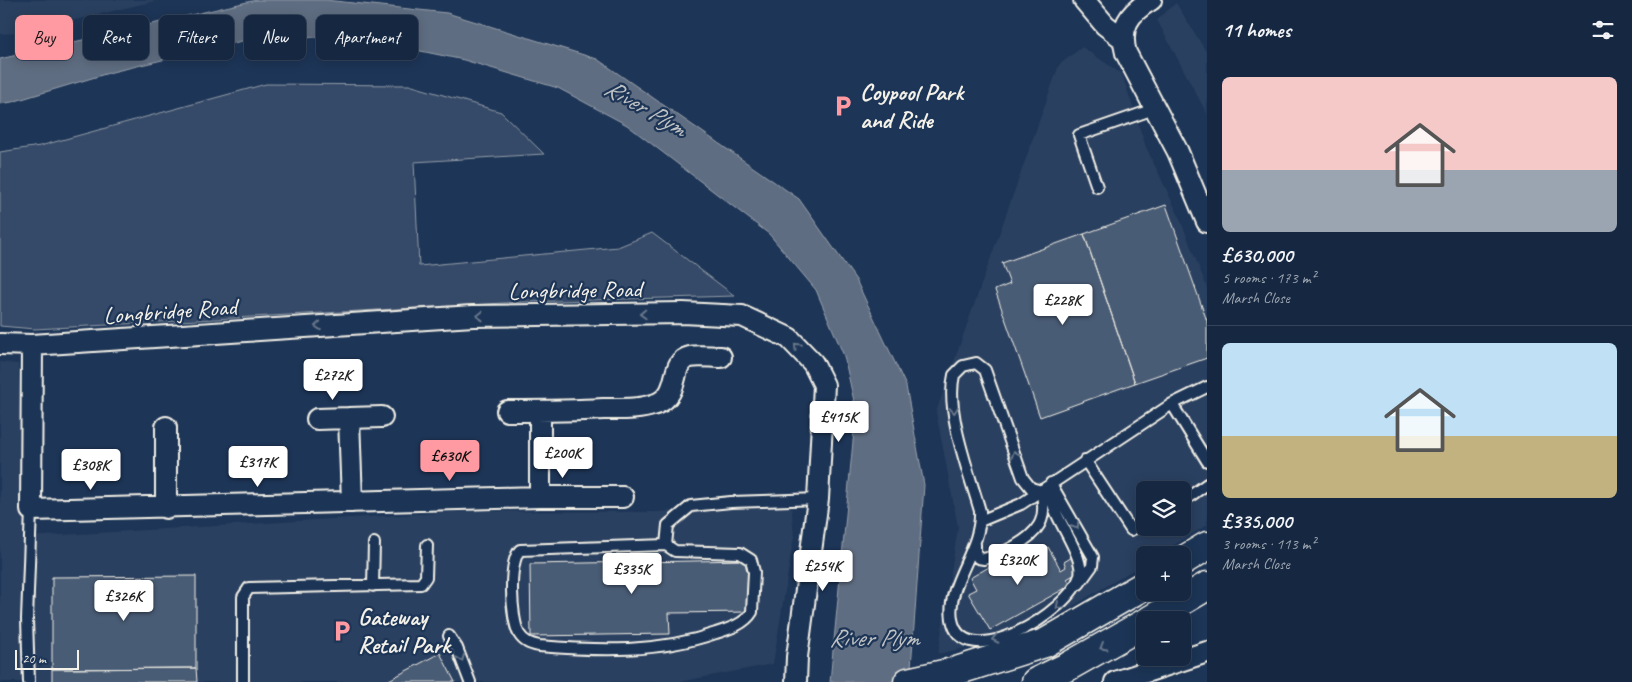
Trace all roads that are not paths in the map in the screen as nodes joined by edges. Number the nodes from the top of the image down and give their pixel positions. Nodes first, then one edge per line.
1 (1084, 0) edge
2 (1151, 0) edge
3 (1122, 38) junction
4 (1157, 108) junction
5 (1097, 187) dead end
6 (1207, 222) edge
7 (0, 344) edge
8 (32, 345) junction
9 (721, 357) dead end
10 (1207, 387) edge
11 (1172, 404) junction
12 (506, 411) dead end
13 (540, 411) junction
14 (382, 417) dead end
15 (349, 418) junction
16 (318, 419) dead end
17 (166, 427) dead end
18 (1084, 460) junction
19 (1207, 461) edge
20 (1051, 483) junction
21 (1207, 484) edge
22 (1042, 490) junction
23 (1191, 496) edge
24 (540, 497) junction
25 (623, 497) dead end
26 (818, 499) junction
27 (352, 502) junction
28 (166, 508) junction
29 (30, 510) junction
30 (980, 521) junction
31 (1136, 528) edge
32 (374, 542) dead end
33 (975, 543) junction
34 (427, 544) dead end
35 (666, 545) junction
36 (1207, 546) edge
37 (1191, 556) edge
38 (373, 586) junction
39 (1207, 586) edge
40 (1075, 587) junction
41 (1136, 590) edge
42 (1165, 611) edge
43 (1136, 628) edge
44 (449, 636) dead end
45 (1207, 652) edge
46 (911, 681) edge
47 (29, 682) edge
48 (243, 682) edge
49 (470, 682) edge
50 (796, 682) edge
51 (1036, 682) edge
52 (1115, 682) edge

1 - 3 street
2 - 3 street
3 - 4 street
4 - 5 lane
4 - 6 street
7 - 8 street, Longbridge Road
26 -> 8 street, Longbridge Road
8 - 29 street
9 - 13 street
10 - 11 lane
11 - 18 lane
11 - 19 lane
12 - 13 street
13 - 24 street
14 - 15 street
15 - 16 street
15 - 27 street
17 - 28 street
18 - 20 lane
18 - 31 lane
20 - 22 lane
20 - 40 lane
20 -> 40 lane
21 - 23 lane
22 - 30 lane
22 -> 30 lane
22 - 33 lane
24 - 25 street
24 - 27 street
26 - 35 lane
26 - 50 street, Longbridge Road
27 - 28 street
28 - 29 street
29 - 47 lane
30 - 33 lane
32 - 38 lane
40 -> 33 lane
34 - 38 lane
35 - 35 lane
36 - 37 main road
38 - 48 lane
39 - 42 main road
41 - 46 main road
43 -> 51 main road
44 -> 49 lane
45 - 52 street

